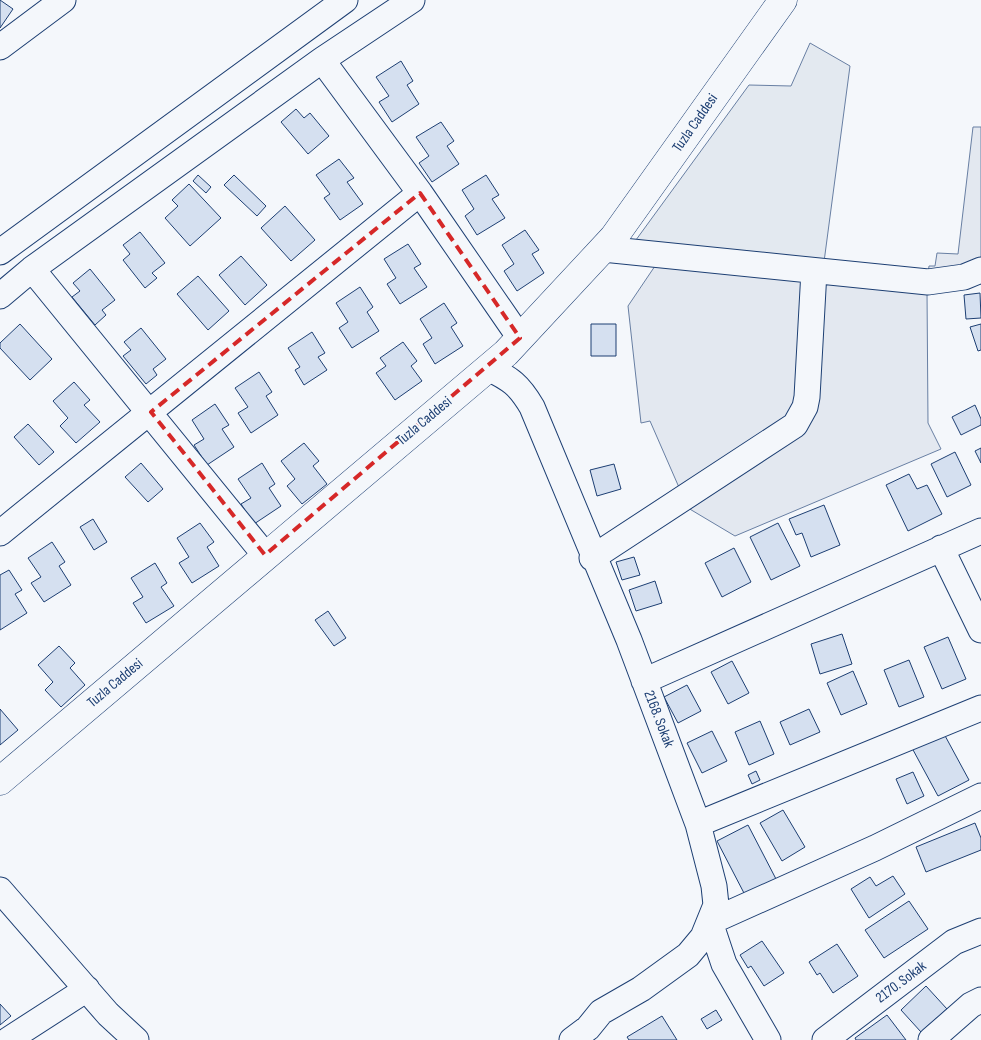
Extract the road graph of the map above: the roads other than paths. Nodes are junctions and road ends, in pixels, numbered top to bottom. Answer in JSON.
{"nodes":[{"id":1,"x":63,"y":0,"type":"edge"},
{"id":2,"x":345,"y":0,"type":"edge"},
{"id":3,"x":412,"y":0,"type":"edge"},
{"id":4,"x":783,"y":0,"type":"edge"},
{"id":5,"x":0,"y":47,"type":"edge"},
{"id":6,"x":322,"y":60,"type":"junction"},
{"id":7,"x":420,"y":193,"type":"junction"},
{"id":8,"x":603,"y":249,"type":"junction"},
{"id":9,"x":0,"y":252,"type":"edge"},
{"id":10,"x":32,"y":269,"type":"junction"},
{"id":11,"x":981,"y":270,"type":"edge"},
{"id":12,"x":814,"y":271,"type":"junction"},
{"id":13,"x":0,"y":296,"type":"edge"},
{"id":14,"x":520,"y":338,"type":"junction"},
{"id":15,"x":488,"y":368,"type":"junction"},
{"id":16,"x":151,"y":412,"type":"junction"},
{"id":17,"x":981,"y":531,"type":"edge"},
{"id":18,"x":0,"y":533,"type":"edge"},
{"id":19,"x":941,"y":548,"type":"junction"},
{"id":20,"x":265,"y":555,"type":"junction"},
{"id":21,"x":593,"y":558,"type":"junction"},
{"id":22,"x":981,"y":630,"type":"edge"},
{"id":23,"x":644,"y":681,"type":"junction"},
{"id":24,"x":981,"y":708,"type":"edge"},
{"id":25,"x":0,"y":781,"type":"edge"},
{"id":26,"x":981,"y":796,"type":"edge"},
{"id":27,"x":698,"y":824,"type":"junction"},
{"id":28,"x":0,"y":890,"type":"edge"},
{"id":29,"x":710,"y":922,"type":"junction"},
{"id":30,"x":981,"y":931,"type":"edge"},
{"id":31,"x":86,"y":989,"type":"junction"},
{"id":32,"x":981,"y":1000,"type":"edge"},
{"id":33,"x":8,"y":1040,"type":"edge"},
{"id":34,"x":136,"y":1040,"type":"edge"},
{"id":35,"x":572,"y":1040,"type":"edge"},
{"id":36,"x":768,"y":1040,"type":"edge"},
{"id":37,"x":825,"y":1040,"type":"edge"},
{"id":38,"x":931,"y":1040,"type":"edge"}],
"edges":[{"from":1,"to":5,"type":"street"},
{"from":2,"to":9,"type":"street"},
{"from":3,"to":6,"type":"street"},
{"from":4,"to":8,"type":"main road","name":"Tuzla Caddesi"},
{"from":6,"to":7,"type":"street"},
{"from":6,"to":10,"type":"street"},
{"from":7,"to":14,"type":"street"},
{"from":7,"to":16,"type":"street"},
{"from":8,"to":12,"type":"street"},
{"from":8,"to":14,"type":"main road","name":"Tuzla Caddesi"},
{"from":10,"to":13,"type":"street"},
{"from":10,"to":16,"type":"street"},
{"from":11,"to":12,"type":"street"},
{"from":12,"to":21,"type":"street"},
{"from":14,"to":15,"type":"main road","name":"Tuzla Caddesi"},
{"from":15,"to":20,"type":"main road","name":"Tuzla Caddesi"},
{"from":15,"to":21,"type":"street","name":"2168. Sokak"},
{"from":16,"to":18,"type":"street"},
{"from":16,"to":20,"type":"street"},
{"from":17,"to":19,"type":"street"},
{"from":19,"to":22,"type":"street"},
{"from":19,"to":23,"type":"street"},
{"from":20,"to":25,"type":"main road","name":"Tuzla Caddesi"},
{"from":21,"to":23,"type":"street","name":"2168. Sokak"},
{"from":23,"to":27,"type":"street","name":"2168. Sokak"},
{"from":24,"to":27,"type":"street"},
{"from":26,"to":29,"type":"street"},
{"from":27,"to":29,"type":"street","name":"2168. Sokak"},
{"from":28,"to":31,"type":"street"},
{"from":29,"to":35,"type":"street","name":"2168. Sokak"},
{"from":29,"to":36,"type":"street"},
{"from":30,"to":37,"type":"street","name":"2170. Sokak"},
{"from":31,"to":33,"type":"street"},
{"from":31,"to":34,"type":"street"},
{"from":32,"to":38,"type":"street"}]}
